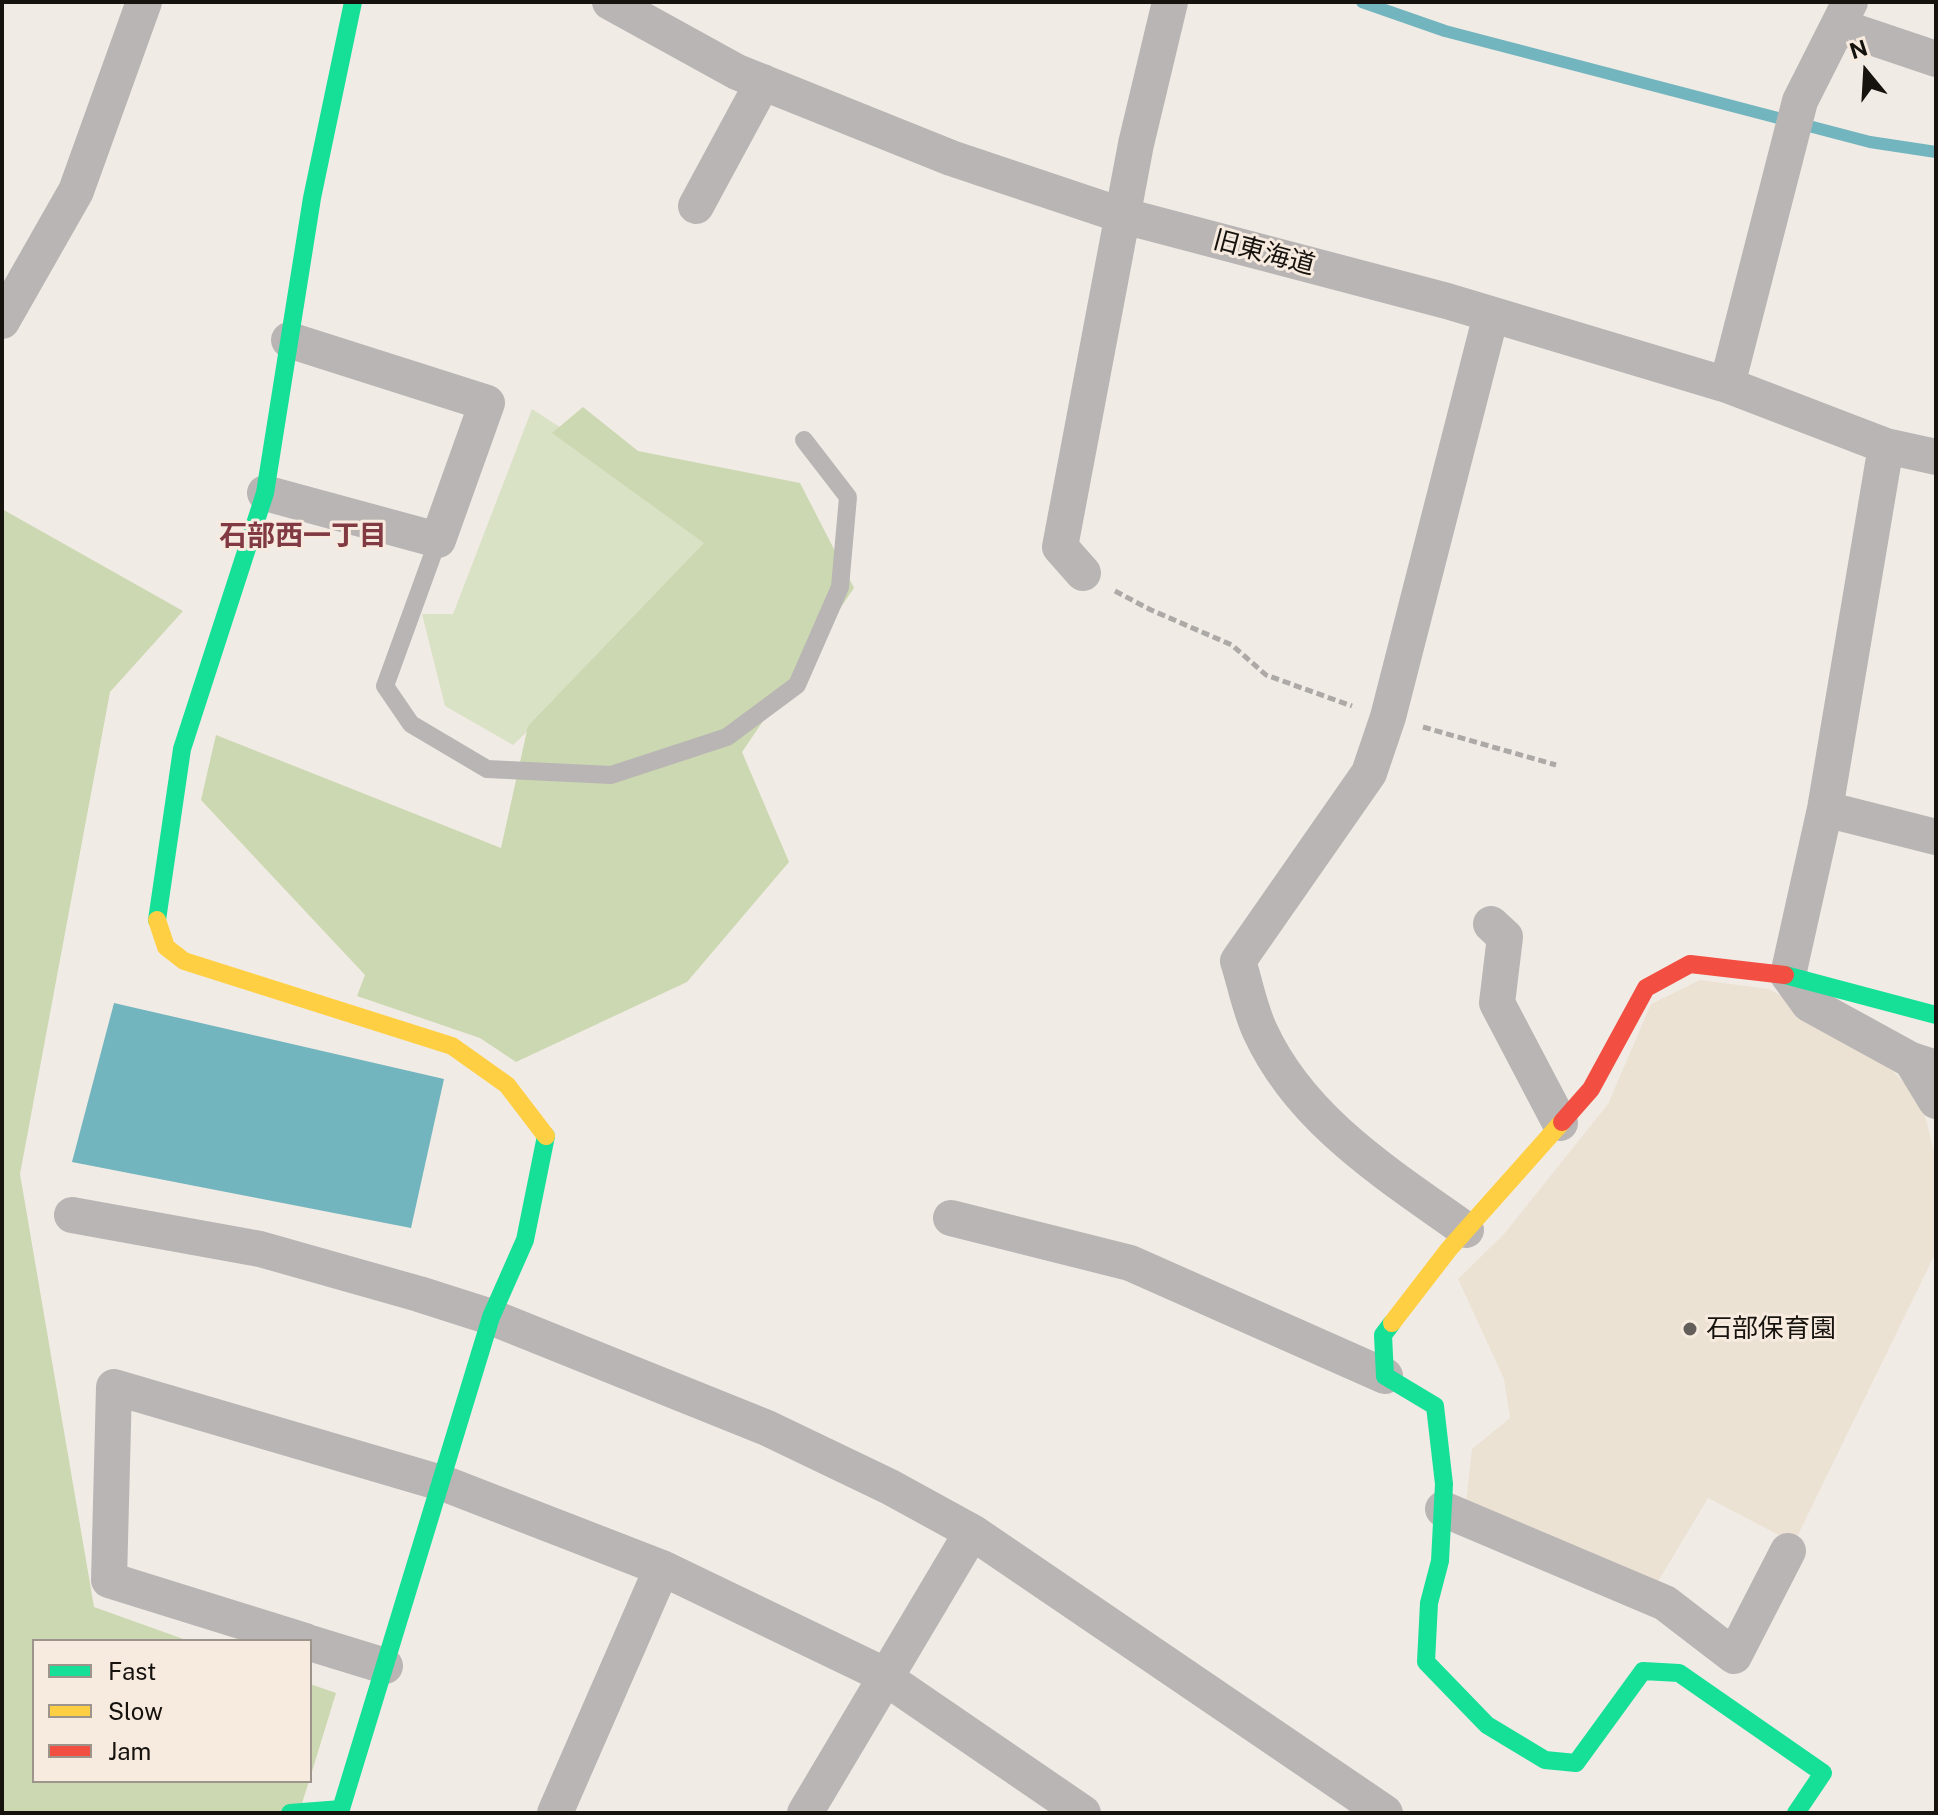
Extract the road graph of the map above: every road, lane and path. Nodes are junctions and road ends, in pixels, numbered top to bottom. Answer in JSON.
{"nodes":[{"id":1,"x":144,"y":2,"type":"edge"},
{"id":2,"x":353,"y":2,"type":"edge"},
{"id":3,"x":610,"y":2,"type":"edge"},
{"id":4,"x":1170,"y":2,"type":"edge"},
{"id":5,"x":1844,"y":14,"type":"edge"},
{"id":6,"x":1936,"y":59,"type":"edge"},
{"id":7,"x":763,"y":82,"type":"junction"},
{"id":8,"x":696,"y":206,"type":"dead end"},
{"id":9,"x":1124,"y":216,"type":"junction"},
{"id":10,"x":1491,"y":315,"type":"junction"},
{"id":11,"x":2,"y":321,"type":"edge"},
{"id":12,"x":289,"y":340,"type":"junction"},
{"id":13,"x":1727,"y":385,"type":"junction"},
{"id":14,"x":804,"y":440,"type":"dead end"},
{"id":15,"x":1886,"y":446,"type":"junction"},
{"id":16,"x":1936,"y":457,"type":"edge"},
{"id":17,"x":265,"y":493,"type":"junction"},
{"id":18,"x":438,"y":540,"type":"junction"},
{"id":19,"x":1083,"y":573,"type":"joint"},
{"id":20,"x":1388,"y":717,"type":"junction"},
{"id":21,"x":1556,"y":765,"type":"dead end"},
{"id":22,"x":1825,"y":809,"type":"junction"},
{"id":23,"x":1936,"y":837,"type":"edge"},
{"id":24,"x":1491,"y":924,"type":"dead end"},
{"id":25,"x":1788,"y":975,"type":"junction"},
{"id":26,"x":1936,"y":1015,"type":"edge"},
{"id":27,"x":1923,"y":1064,"type":"edge"},
{"id":28,"x":1936,"y":1101,"type":"edge"},
{"id":29,"x":1560,"y":1123,"type":"junction"},
{"id":30,"x":72,"y":1215,"type":"dead end"},
{"id":31,"x":951,"y":1218,"type":"dead end"},
{"id":32,"x":1466,"y":1230,"type":"junction"},
{"id":33,"x":491,"y":1317,"type":"junction"},
{"id":34,"x":1385,"y":1376,"type":"junction"},
{"id":35,"x":440,"y":1483,"type":"junction"},
{"id":36,"x":1443,"y":1509,"type":"junction"},
{"id":37,"x":972,"y":1532,"type":"junction"},
{"id":38,"x":1788,"y":1551,"type":"dead end"},
{"id":39,"x":662,"y":1568,"type":"junction"},
{"id":40,"x":297,"y":1639,"type":"edge"},
{"id":41,"x":312,"y":1644,"type":"edge"},
{"id":42,"x":385,"y":1666,"type":"junction"},
{"id":43,"x":885,"y":1678,"type":"junction"},
{"id":44,"x":346,"y":1811,"type":"edge"},
{"id":45,"x":290,"y":1813,"type":"edge"},
{"id":46,"x":555,"y":1813,"type":"edge"},
{"id":47,"x":805,"y":1813,"type":"edge"},
{"id":48,"x":1083,"y":1813,"type":"edge"},
{"id":49,"x":1385,"y":1813,"type":"edge"},
{"id":50,"x":1796,"y":1813,"type":"edge"}],
"edges":[{"from":1,"to":11,"type":"street"},
{"from":2,"to":12,"type":"street"},
{"from":3,"to":7,"type":"street","name":"旧東海道"},
{"from":4,"to":9,"type":"street"},
{"from":5,"to":6,"type":"street"},
{"from":5,"to":13,"type":"street"},
{"from":7,"to":8,"type":"street"},
{"from":7,"to":9,"type":"street","name":"旧東海道"},
{"from":9,"to":10,"type":"street","name":"旧東海道"},
{"from":9,"to":19,"type":"street"},
{"from":10,"to":13,"type":"street","name":"旧東海道"},
{"from":10,"to":20,"type":"street"},
{"from":12,"to":17,"type":"street"},
{"from":12,"to":18,"type":"street"},
{"from":13,"to":15,"type":"street","name":"旧東海道"},
{"from":14,"to":18,"type":"lane"},
{"from":15,"to":16,"type":"street","name":"旧東海道"},
{"from":15,"to":22,"type":"street"},
{"from":17,"to":18,"type":"street"},
{"from":17,"to":33,"type":"street"},
{"from":19,"to":20,"type":"path"},
{"from":20,"to":21,"type":"path"},
{"from":20,"to":32,"type":"street"},
{"from":22,"to":23,"type":"street"},
{"from":22,"to":25,"type":"street"},
{"from":24,"to":29,"type":"street"},
{"from":25,"to":26,"type":"street"},
{"from":25,"to":27,"type":"street"},
{"from":25,"to":29,"type":"street"},
{"from":27,"to":28,"type":"street"},
{"from":29,"to":32,"type":"street"},
{"from":30,"to":33,"type":"street"},
{"from":31,"to":34,"type":"street"},
{"from":32,"to":34,"type":"street"},
{"from":33,"to":35,"type":"street"},
{"from":33,"to":37,"type":"street"},
{"from":34,"to":36,"type":"street"},
{"from":35,"to":39,"type":"street"},
{"from":35,"to":40,"type":"street"},
{"from":35,"to":42,"type":"street"},
{"from":36,"to":38,"type":"street"},
{"from":36,"to":50,"type":"street"},
{"from":37,"to":43,"type":"street"},
{"from":37,"to":49,"type":"street"},
{"from":39,"to":43,"type":"street"},
{"from":39,"to":46,"type":"street"},
{"from":41,"to":42,"type":"street"},
{"from":42,"to":44,"type":"street"},
{"from":43,"to":47,"type":"street"},
{"from":43,"to":48,"type":"street"},
{"from":44,"to":45,"type":"street"}]}
